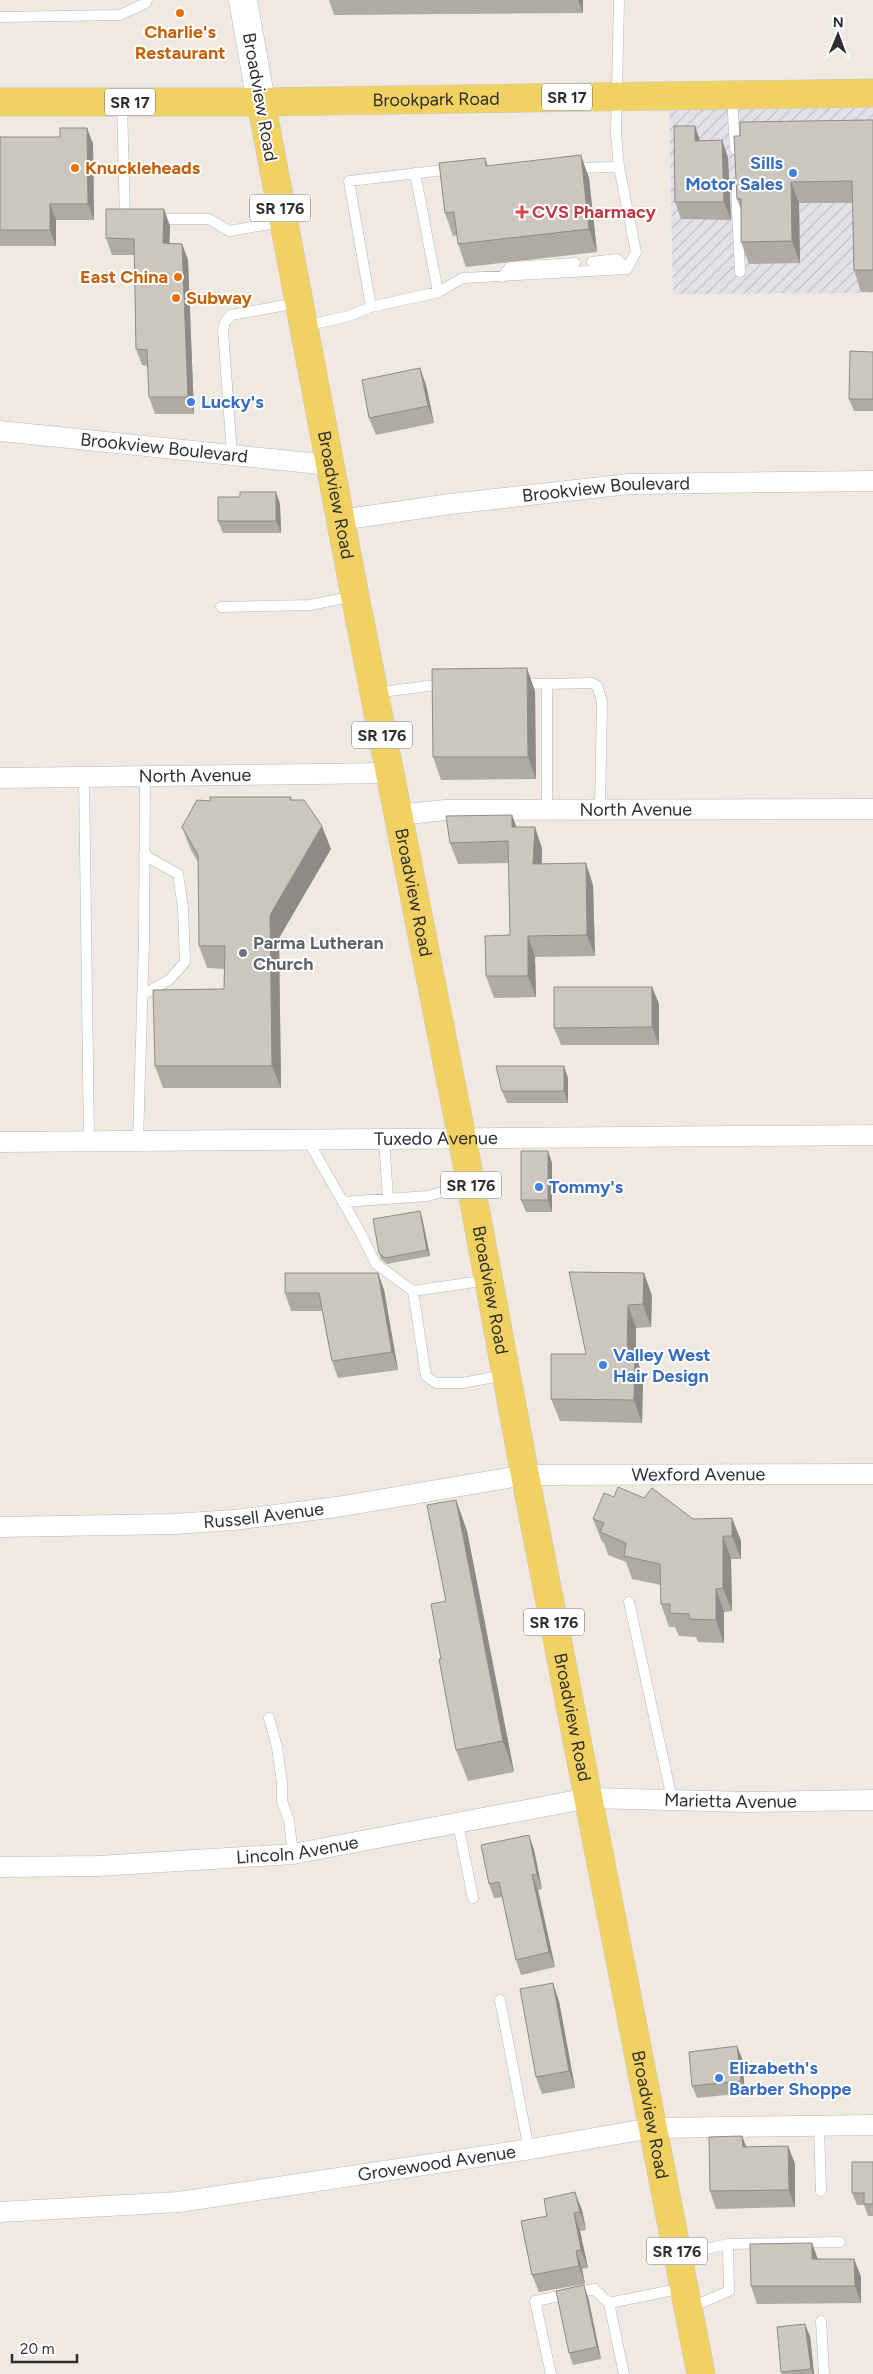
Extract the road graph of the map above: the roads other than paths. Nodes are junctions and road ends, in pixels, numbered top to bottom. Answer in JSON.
{"nodes":[{"id":1,"x":243,"y":0,"type":"edge"},
{"id":2,"x":619,"y":0,"type":"edge"},
{"id":3,"x":146,"y":2,"type":"edge"},
{"id":4,"x":0,"y":16,"type":"edge"},
{"id":5,"x":873,"y":93,"type":"edge"},
{"id":6,"x":732,"y":95,"type":"junction"},
{"id":7,"x":617,"y":97,"type":"junction"},
{"id":8,"x":0,"y":102,"type":"edge"},
{"id":9,"x":122,"y":102,"type":"junction"},
{"id":10,"x":261,"y":102,"type":"junction"},
{"id":11,"x":561,"y":168,"type":"edge"},
{"id":12,"x":619,"y":168,"type":"junction"},
{"id":13,"x":463,"y":169,"type":"edge"},
{"id":14,"x":415,"y":173,"type":"junction"},
{"id":15,"x":282,"y":222,"type":"junction"},
{"id":16,"x":592,"y":262,"type":"dead end"},
{"id":17,"x":575,"y":263,"type":"dead end"},
{"id":18,"x":628,"y":269,"type":"junction"},
{"id":19,"x":740,"y":272,"type":"dead end"},
{"id":20,"x":502,"y":277,"type":"junction"},
{"id":21,"x":438,"y":292,"type":"junction"},
{"id":22,"x":371,"y":307,"type":"junction"},
{"id":23,"x":301,"y":315,"type":"junction"},
{"id":24,"x":0,"y":431,"type":"edge"},
{"id":25,"x":232,"y":455,"type":"junction"},
{"id":26,"x":329,"y":465,"type":"junction"},
{"id":27,"x":873,"y":481,"type":"edge"},
{"id":28,"x":340,"y":520,"type":"junction"},
{"id":29,"x":355,"y":596,"type":"junction"},
{"id":30,"x":220,"y":607,"type":"dead end"},
{"id":31,"x":459,"y":682,"type":"edge"},
{"id":32,"x":504,"y":682,"type":"edge"},
{"id":33,"x":547,"y":684,"type":"junction"},
{"id":34,"x":374,"y":693,"type":"junction"},
{"id":35,"x":390,"y":773,"type":"junction"},
{"id":36,"x":84,"y":776,"type":"junction"},
{"id":37,"x":145,"y":776,"type":"junction"},
{"id":38,"x":0,"y":778,"type":"edge"},
{"id":39,"x":873,"y":809,"type":"edge"},
{"id":40,"x":600,"y":810,"type":"junction"},
{"id":41,"x":547,"y":812,"type":"junction"},
{"id":42,"x":398,"y":815,"type":"junction"},
{"id":43,"x":144,"y":855,"type":"junction"},
{"id":44,"x":142,"y":995,"type":"junction"},
{"id":45,"x":873,"y":1135,"type":"edge"},
{"id":46,"x":462,"y":1138,"type":"junction"},
{"id":47,"x":384,"y":1139,"type":"junction"},
{"id":48,"x":306,"y":1140,"type":"junction"},
{"id":49,"x":138,"y":1141,"type":"junction"},
{"id":50,"x":0,"y":1142,"type":"edge"},
{"id":51,"x":90,"y":1142,"type":"junction"},
{"id":52,"x":470,"y":1184,"type":"junction"},
{"id":53,"x":388,"y":1199,"type":"junction"},
{"id":54,"x":343,"y":1202,"type":"junction"},
{"id":55,"x":488,"y":1280,"type":"junction"},
{"id":56,"x":413,"y":1290,"type":"junction"},
{"id":57,"x":506,"y":1374,"type":"junction"},
{"id":58,"x":873,"y":1474,"type":"edge"},
{"id":59,"x":525,"y":1475,"type":"junction"},
{"id":60,"x":0,"y":1527,"type":"edge"},
{"id":61,"x":629,"y":1602,"type":"dead end"},
{"id":62,"x":269,"y":1718,"type":"dead end"},
{"id":63,"x":589,"y":1798,"type":"junction"},
{"id":64,"x":672,"y":1800,"type":"junction"},
{"id":65,"x":873,"y":1800,"type":"edge"},
{"id":66,"x":458,"y":1824,"type":"junction"},
{"id":67,"x":293,"y":1854,"type":"junction"},
{"id":68,"x":0,"y":1867,"type":"edge"},
{"id":69,"x":473,"y":1898,"type":"dead end"},
{"id":70,"x":500,"y":2000,"type":"dead end"},
{"id":71,"x":819,"y":2125,"type":"junction"},
{"id":72,"x":873,"y":2125,"type":"edge"},
{"id":73,"x":652,"y":2128,"type":"junction"},
{"id":74,"x":529,"y":2150,"type":"junction"},
{"id":75,"x":821,"y":2191,"type":"dead end"},
{"id":76,"x":0,"y":2212,"type":"edge"},
{"id":77,"x":840,"y":2242,"type":"dead end"},
{"id":78,"x":728,"y":2244,"type":"junction"},
{"id":79,"x":678,"y":2255,"type":"junction"},
{"id":80,"x":686,"y":2298,"type":"junction"},
{"id":81,"x":609,"y":2303,"type":"junction"},
{"id":82,"x":822,"y":2321,"type":"dead end"},
{"id":83,"x":551,"y":2374,"type":"edge"},
{"id":84,"x":624,"y":2374,"type":"edge"},
{"id":85,"x":701,"y":2374,"type":"edge"},
{"id":86,"x":824,"y":2374,"type":"edge"}],
"edges":[{"from":1,"to":10,"type":"main road","name":"Broadview Road"},
{"from":2,"to":7,"type":"lane"},
{"from":3,"to":4,"type":"lane"},
{"from":5,"to":6,"type":"main road","name":"Brookpark Road","number":"SR 17"},
{"from":6,"to":7,"type":"main road","name":"Brookpark Road","number":"SR 17"},
{"from":6,"to":19,"type":"lane"},
{"from":7,"to":10,"type":"main road","name":"Brookpark Road","number":"SR 17"},
{"from":7,"to":12,"type":"lane"},
{"from":8,"to":9,"type":"main road","name":"Brookpark Road","number":"SR 17"},
{"from":9,"to":10,"type":"main road","name":"Brookpark Road","number":"SR 17"},
{"from":9,"to":15,"type":"lane"},
{"from":10,"to":15,"type":"main road","name":"Broadview Road","number":"SR 176"},
{"from":11,"to":12,"type":"lane"},
{"from":12,"to":18,"type":"lane"},
{"from":13,"to":14,"type":"lane"},
{"from":14,"to":21,"type":"lane"},
{"from":14,"to":22,"type":"lane"},
{"from":15,"to":23,"type":"main road","name":"Broadview Road","number":"SR 176"},
{"from":16,"to":18,"type":"lane"},
{"from":17,"to":20,"type":"lane"},
{"from":18,"to":20,"type":"lane"},
{"from":20,"to":21,"type":"lane"},
{"from":21,"to":22,"type":"lane"},
{"from":22,"to":23,"type":"lane"},
{"from":23,"to":25,"type":"lane"},
{"from":23,"to":26,"type":"main road","name":"Broadview Road","number":"SR 176"},
{"from":24,"to":25,"type":"street","name":"Brookview Boulevard"},
{"from":25,"to":26,"type":"street","name":"Brookview Boulevard"},
{"from":26,"to":28,"type":"main road","name":"Broadview Road","number":"SR 176"},
{"from":27,"to":28,"type":"street","name":"Brookview Boulevard"},
{"from":28,"to":29,"type":"main road","name":"Broadview Road","number":"SR 176"},
{"from":29,"to":30,"type":"lane"},
{"from":29,"to":34,"type":"main road","name":"Broadview Road","number":"SR 176"},
{"from":31,"to":34,"type":"lane"},
{"from":32,"to":33,"type":"lane"},
{"from":33,"to":40,"type":"lane"},
{"from":33,"to":41,"type":"lane"},
{"from":34,"to":35,"type":"main road","name":"Broadview Road","number":"SR 176"},
{"from":35,"to":37,"type":"street","name":"North Avenue"},
{"from":35,"to":42,"type":"main road","name":"Broadview Road","number":"SR 176"},
{"from":36,"to":37,"type":"street","name":"North Avenue"},
{"from":36,"to":38,"type":"street","name":"North Avenue"},
{"from":36,"to":51,"type":"lane"},
{"from":37,"to":43,"type":"lane"},
{"from":39,"to":40,"type":"street","name":"North Avenue"},
{"from":40,"to":41,"type":"street","name":"North Avenue"},
{"from":41,"to":42,"type":"street","name":"North Avenue"},
{"from":42,"to":46,"type":"main road","name":"Broadview Road","number":"SR 176"},
{"from":43,"to":44,"type":"lane"},
{"from":43,"to":44,"type":"lane"},
{"from":44,"to":49,"type":"lane"},
{"from":45,"to":46,"type":"street","name":"Tuxedo Avenue"},
{"from":46,"to":47,"type":"street","name":"Tuxedo Avenue"},
{"from":46,"to":52,"type":"main road","name":"Broadview Road","number":"SR 176"},
{"from":47,"to":48,"type":"street","name":"Tuxedo Avenue"},
{"from":47,"to":53,"type":"lane"},
{"from":48,"to":49,"type":"street","name":"Tuxedo Avenue"},
{"from":48,"to":54,"type":"lane"},
{"from":49,"to":51,"type":"street","name":"Tuxedo Avenue"},
{"from":50,"to":51,"type":"street","name":"Tuxedo Avenue"},
{"from":52,"to":53,"type":"lane"},
{"from":52,"to":55,"type":"main road","name":"Broadview Road","number":"SR 176"},
{"from":53,"to":54,"type":"lane"},
{"from":54,"to":56,"type":"lane"},
{"from":55,"to":56,"type":"lane"},
{"from":55,"to":57,"type":"main road","name":"Broadview Road","number":"SR 176"},
{"from":56,"to":57,"type":"lane"},
{"from":57,"to":59,"type":"main road","name":"Broadview Road","number":"SR 176"},
{"from":58,"to":59,"type":"street","name":"Wexford Avenue"},
{"from":59,"to":60,"type":"street","name":"Russell Avenue"},
{"from":59,"to":63,"type":"main road","name":"Broadview Road","number":"SR 176"},
{"from":61,"to":64,"type":"lane"},
{"from":62,"to":67,"type":"lane"},
{"from":63,"to":64,"type":"street","name":"Marietta Avenue"},
{"from":63,"to":66,"type":"street","name":"Lincoln Avenue"},
{"from":63,"to":73,"type":"main road","name":"Broadview Road","number":"SR 176"},
{"from":64,"to":65,"type":"street","name":"Marietta Avenue"},
{"from":66,"to":67,"type":"street","name":"Lincoln Avenue"},
{"from":66,"to":69,"type":"lane"},
{"from":67,"to":68,"type":"street","name":"Lincoln Avenue"},
{"from":70,"to":74,"type":"lane"},
{"from":71,"to":72,"type":"street","name":"Grovewood Avenue"},
{"from":71,"to":73,"type":"street","name":"Grovewood Avenue"},
{"from":71,"to":75,"type":"lane"},
{"from":73,"to":74,"type":"street","name":"Grovewood Avenue"},
{"from":73,"to":79,"type":"main road","name":"Broadview Road","number":"SR 176"},
{"from":74,"to":76,"type":"street","name":"Grovewood Avenue"},
{"from":77,"to":78,"type":"lane"},
{"from":78,"to":79,"type":"lane"},
{"from":78,"to":80,"type":"lane"},
{"from":79,"to":80,"type":"main road","name":"Broadview Road","number":"SR 176"},
{"from":80,"to":81,"type":"lane"},
{"from":80,"to":85,"type":"main road","name":"Broadview Road","number":"SR 176"},
{"from":81,"to":83,"type":"lane"},
{"from":81,"to":84,"type":"lane"},
{"from":82,"to":86,"type":"lane"}]}
